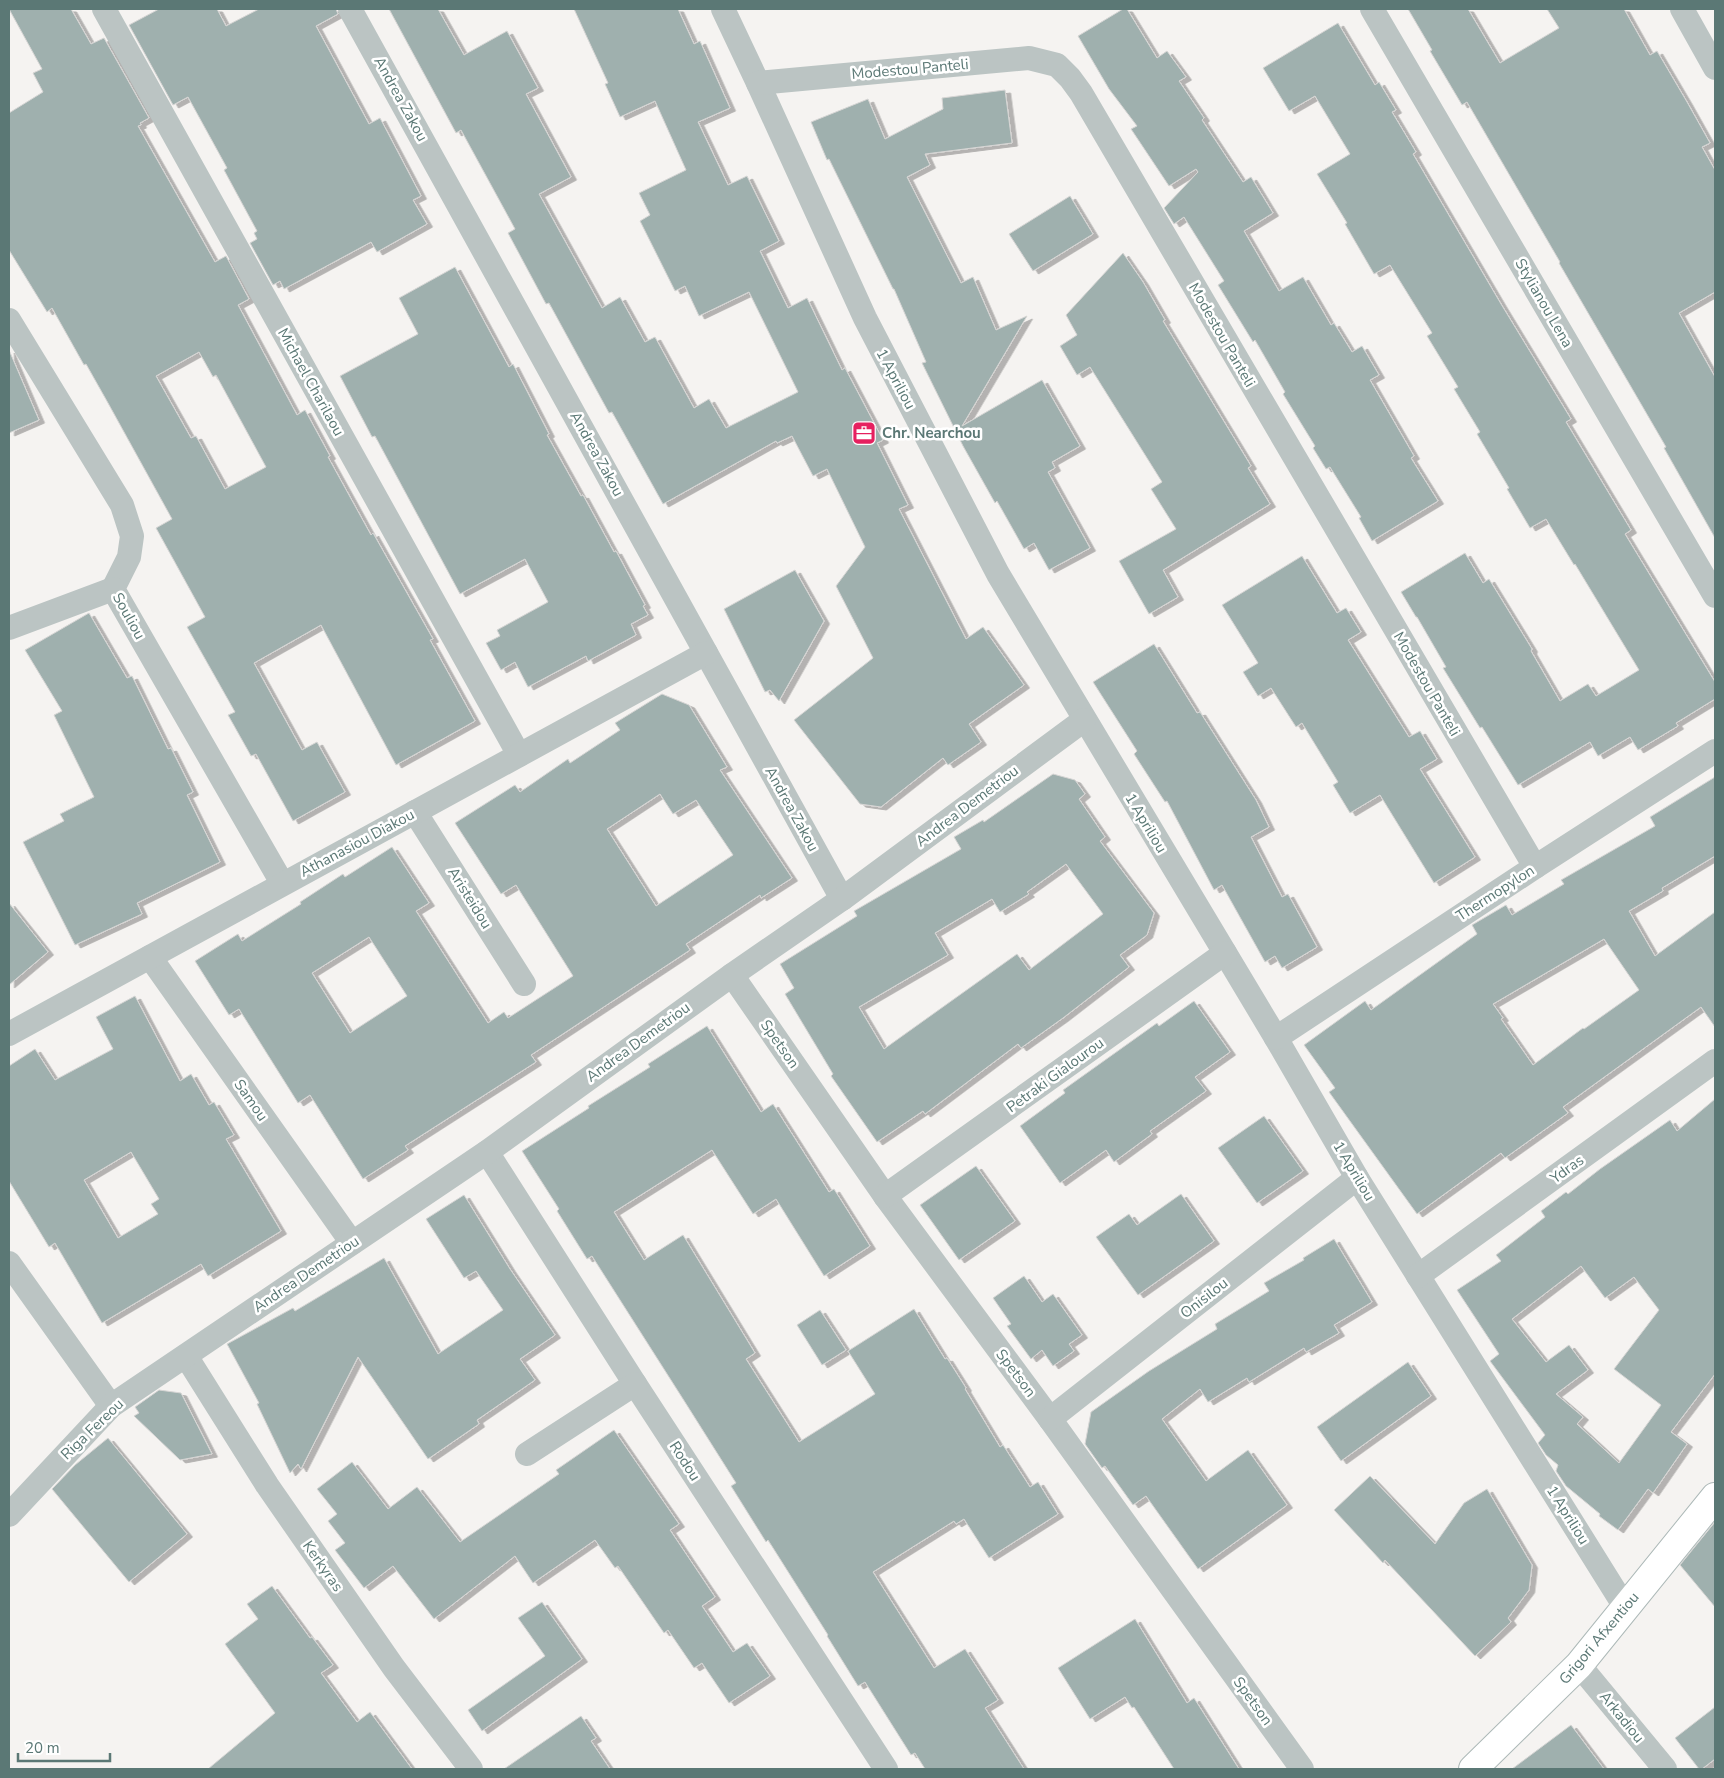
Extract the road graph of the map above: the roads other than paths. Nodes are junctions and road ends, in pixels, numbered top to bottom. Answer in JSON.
{"nodes":[{"id":1,"x":104,"y":9,"type":"edge"},
{"id":2,"x":350,"y":9,"type":"edge"},
{"id":3,"x":723,"y":9,"type":"edge"},
{"id":4,"x":1372,"y":9,"type":"edge"},
{"id":5,"x":1682,"y":9,"type":"edge"},
{"id":6,"x":1715,"y":68,"type":"edge"},
{"id":7,"x":758,"y":83,"type":"junction"},
{"id":8,"x":9,"y":320,"type":"edge"},
{"id":9,"x":113,"y":589,"type":"junction"},
{"id":10,"x":1715,"y":596,"type":"edge"},
{"id":11,"x":9,"y":628,"type":"edge"},
{"id":12,"x":706,"y":653,"type":"junction"},
{"id":13,"x":1084,"y":720,"type":"junction"},
{"id":14,"x":1715,"y":750,"type":"edge"},
{"id":15,"x":519,"y":755,"type":"junction"},
{"id":16,"x":415,"y":812,"type":"junction"},
{"id":17,"x":1535,"y":867,"type":"junction"},
{"id":18,"x":282,"y":883,"type":"junction"},
{"id":19,"x":842,"y":900,"type":"junction"},
{"id":20,"x":1225,"y":954,"type":"junction"},
{"id":21,"x":150,"y":957,"type":"junction"},
{"id":22,"x":732,"y":974,"type":"junction"},
{"id":23,"x":524,"y":984,"type":"dead end"},
{"id":24,"x":9,"y":1034,"type":"edge"},
{"id":25,"x":1276,"y":1038,"type":"junction"},
{"id":26,"x":1715,"y":1061,"type":"edge"},
{"id":27,"x":487,"y":1152,"type":"junction"},
{"id":28,"x":1357,"y":1178,"type":"junction"},
{"id":29,"x":885,"y":1196,"type":"junction"},
{"id":30,"x":352,"y":1243,"type":"junction"},
{"id":31,"x":9,"y":1263,"type":"edge"},
{"id":32,"x":1418,"y":1276,"type":"junction"},
{"id":33,"x":186,"y":1356,"type":"junction"},
{"id":34,"x":635,"y":1384,"type":"junction"},
{"id":35,"x":111,"y":1406,"type":"junction"},
{"id":36,"x":1050,"y":1418,"type":"junction"},
{"id":37,"x":527,"y":1454,"type":"dead end"},
{"id":38,"x":1715,"y":1497,"type":"edge"},
{"id":39,"x":9,"y":1515,"type":"edge"},
{"id":40,"x":1625,"y":1607,"type":"junction"},
{"id":41,"x":1579,"y":1665,"type":"junction"},
{"id":42,"x":470,"y":1769,"type":"edge"},
{"id":43,"x":886,"y":1769,"type":"edge"},
{"id":44,"x":1302,"y":1769,"type":"edge"},
{"id":45,"x":1473,"y":1769,"type":"edge"},
{"id":46,"x":1664,"y":1769,"type":"edge"}],
"edges":[{"from":1,"to":15,"type":"street","name":"Michael Charilaou"},
{"from":2,"to":12,"type":"street","name":"Andrea Zakou"},
{"from":3,"to":7,"type":"street","name":"1 Apriliou"},
{"from":4,"to":10,"type":"street","name":"Stylianou Lena"},
{"from":5,"to":6,"type":"street"},
{"from":7,"to":13,"type":"street","name":"1 Apriliou"},
{"from":7,"to":17,"type":"street","name":"Modestou Panteli"},
{"from":8,"to":9,"type":"street","name":"Souliou"},
{"from":9,"to":11,"type":"street"},
{"from":9,"to":18,"type":"street","name":"Souliou"},
{"from":12,"to":15,"type":"street","name":"Athanasiou Diakou"},
{"from":12,"to":19,"type":"street","name":"Andrea Zakou"},
{"from":13,"to":19,"type":"street","name":"Andrea Demetriou"},
{"from":13,"to":20,"type":"street","name":"1 Apriliou"},
{"from":14,"to":17,"type":"street","name":"Thermopylon"},
{"from":15,"to":16,"type":"street","name":"Athanasiou Diakou"},
{"from":16,"to":18,"type":"street","name":"Athanasiou Diakou"},
{"from":16,"to":23,"type":"street","name":"Aristeidou"},
{"from":17,"to":25,"type":"street","name":"Thermopylon"},
{"from":18,"to":21,"type":"street","name":"Athanasiou Diakou"},
{"from":19,"to":22,"type":"street","name":"Andrea Demetriou"},
{"from":20,"to":25,"type":"street","name":"1 Apriliou"},
{"from":20,"to":29,"type":"street","name":"Petraki Gialourou"},
{"from":21,"to":24,"type":"street","name":"Athanasiou Diakou"},
{"from":21,"to":30,"type":"street","name":"Samou"},
{"from":22,"to":27,"type":"street","name":"Andrea Demetriou"},
{"from":22,"to":29,"type":"street","name":"Spetson"},
{"from":25,"to":28,"type":"street","name":"1 Apriliou"},
{"from":26,"to":32,"type":"street","name":"Ydras"},
{"from":27,"to":30,"type":"street","name":"Andrea Demetriou"},
{"from":27,"to":34,"type":"street","name":"Rodou"},
{"from":28,"to":32,"type":"street","name":"1 Apriliou"},
{"from":28,"to":36,"type":"street","name":"Onisilou"},
{"from":29,"to":36,"type":"street","name":"Spetson"},
{"from":30,"to":33,"type":"street","name":"Andrea Demetriou"},
{"from":31,"to":35,"type":"street"},
{"from":32,"to":40,"type":"street","name":"1 Apriliou"},
{"from":33,"to":35,"type":"street","name":"Riga Fereou"},
{"from":33,"to":42,"type":"street","name":"Kerkyras"},
{"from":34,"to":37,"type":"street"},
{"from":34,"to":43,"type":"street","name":"Rodou"},
{"from":35,"to":39,"type":"street","name":"Riga Fereou"},
{"from":36,"to":44,"type":"street","name":"Spetson"},
{"from":38,"to":40,"type":"street","name":"Grigori Afxentiou"},
{"from":40,"to":41,"type":"street","name":"Grigori Afxentiou"},
{"from":41,"to":45,"type":"street","name":"Grigori Afxentiou"},
{"from":41,"to":46,"type":"street","name":"Arkadiou"}]}
